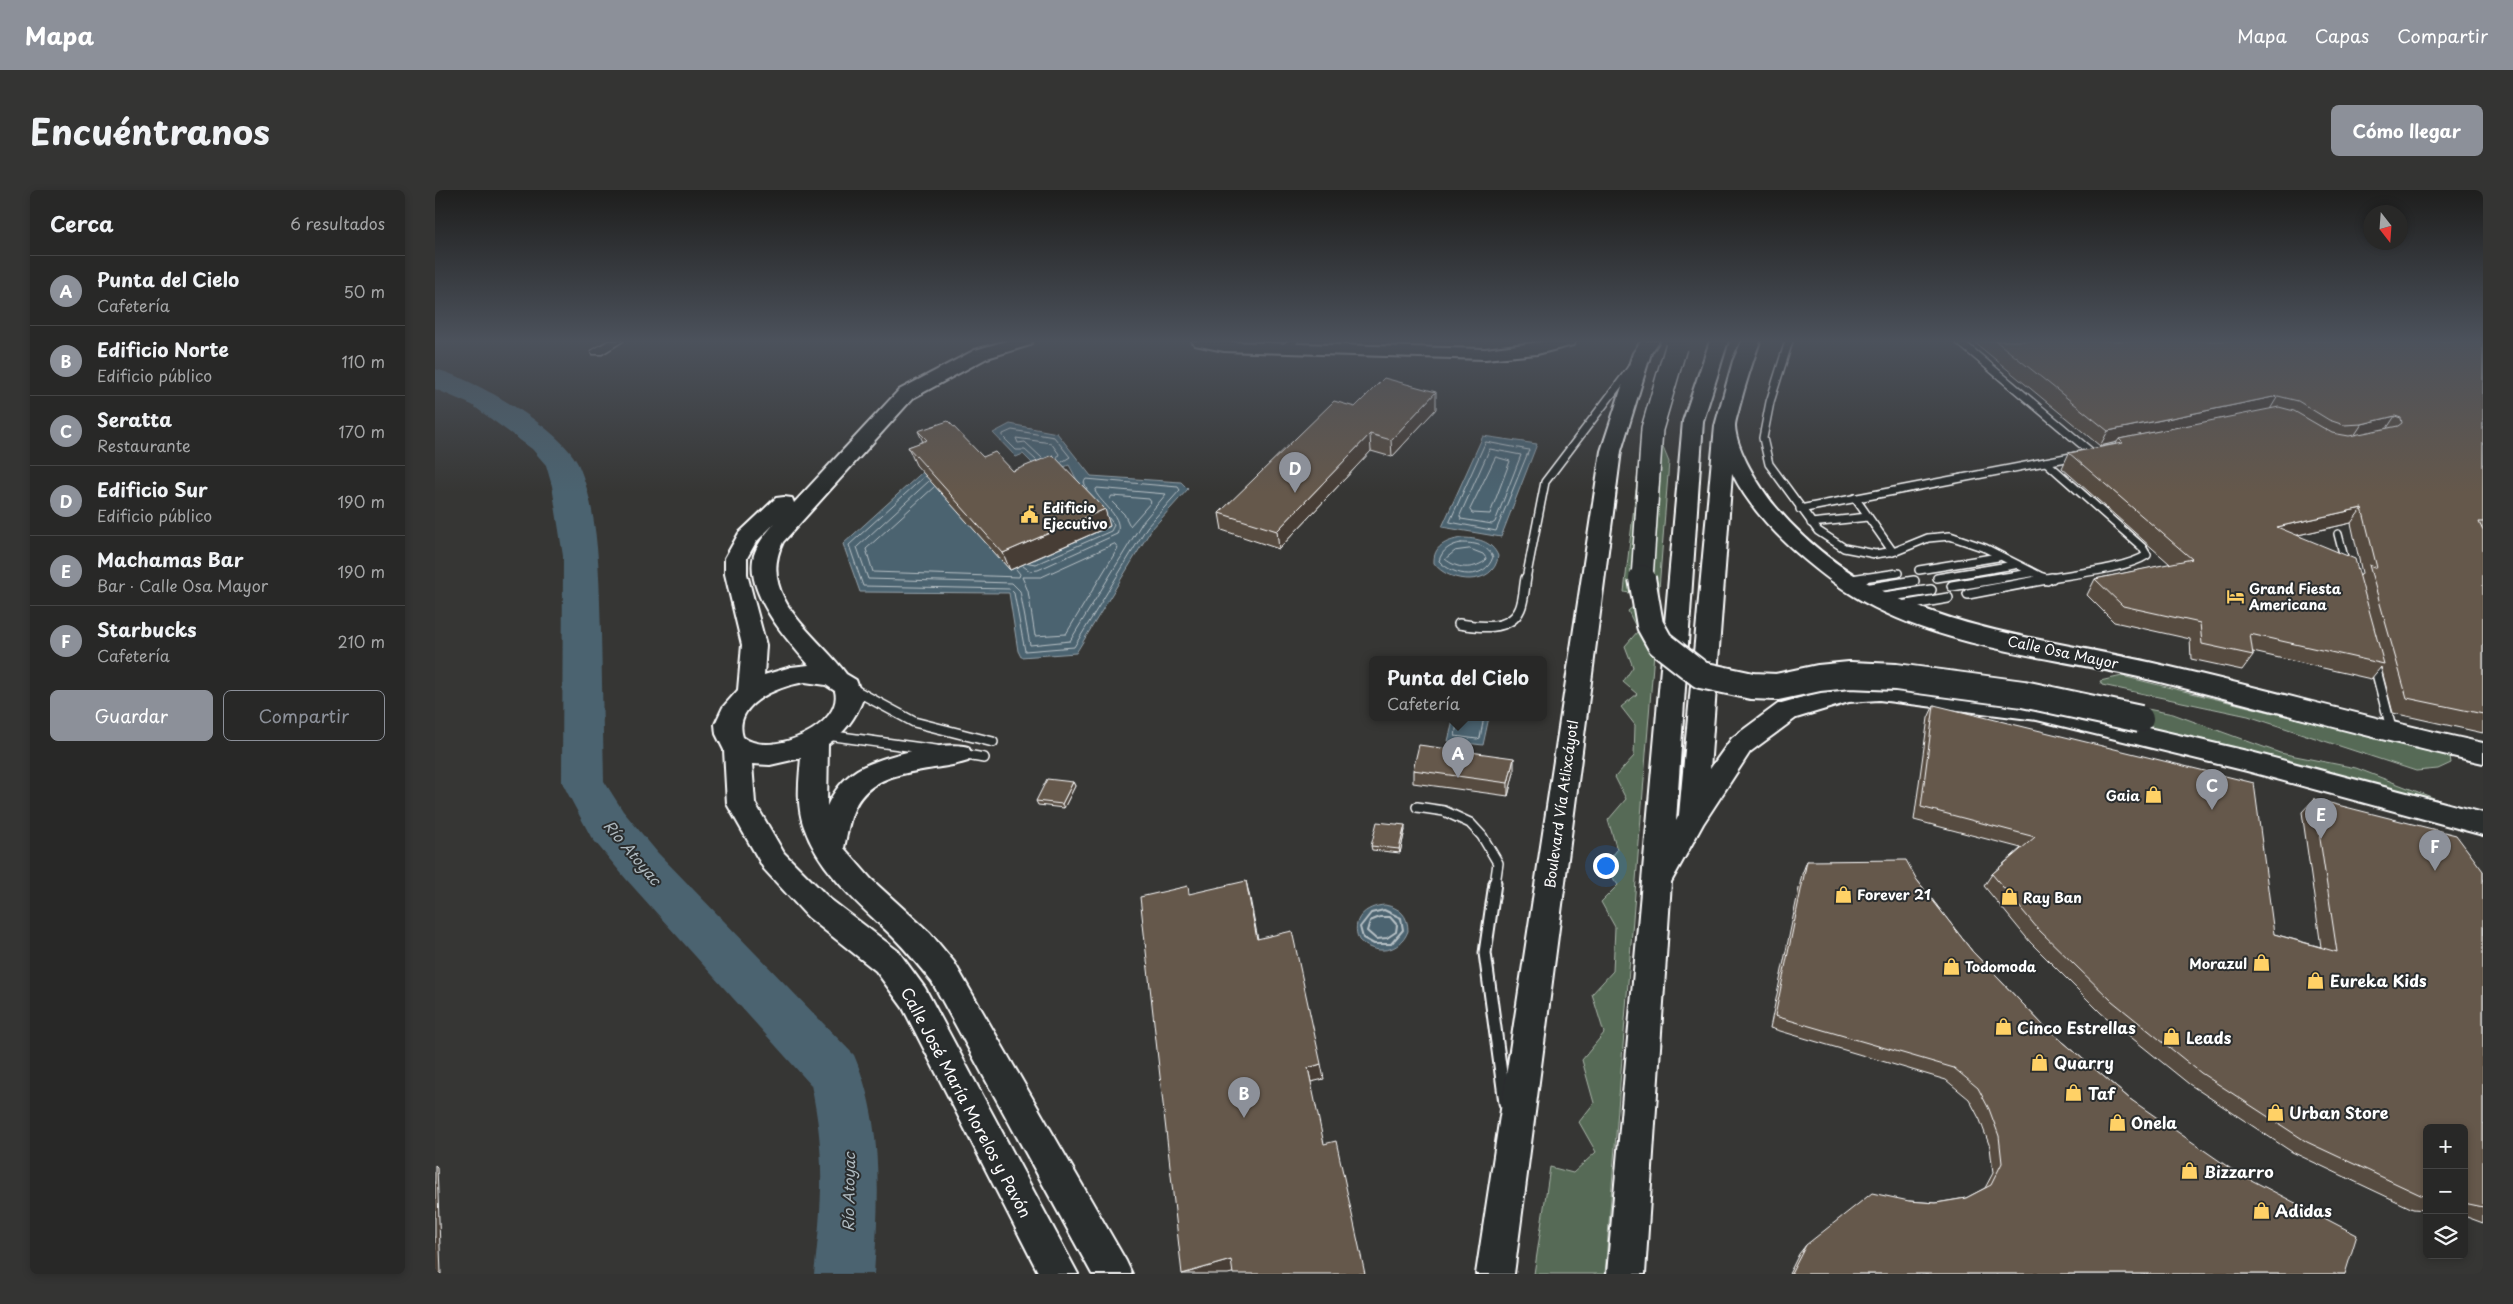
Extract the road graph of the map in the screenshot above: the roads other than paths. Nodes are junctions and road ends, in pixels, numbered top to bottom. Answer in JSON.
{"nodes":[{"id":1,"x":890,"y":392,"type":"edge"},
{"id":2,"x":910,"y":392,"type":"edge"},
{"id":3,"x":1613,"y":392,"type":"edge"},
{"id":4,"x":1631,"y":392,"type":"edge"},
{"id":5,"x":1663,"y":392,"type":"edge"},
{"id":6,"x":1703,"y":392,"type":"edge"},
{"id":7,"x":1734,"y":392,"type":"edge"},
{"id":8,"x":1772,"y":392,"type":"edge"},
{"id":9,"x":2020,"y":392,"type":"edge"},
{"id":10,"x":1725,"y":426,"type":"junction"},
{"id":11,"x":2102,"y":451,"type":"edge"},
{"id":12,"x":2093,"y":453,"type":"junction"},
{"id":13,"x":2046,"y":462,"type":"junction"},
{"id":14,"x":1855,"y":498,"type":"junction"},
{"id":15,"x":1800,"y":509,"type":"junction"},
{"id":16,"x":1869,"y":517,"type":"junction"},
{"id":17,"x":1811,"y":523,"type":"junction"},
{"id":18,"x":2337,"y":534,"type":"edge"},
{"id":19,"x":1893,"y":552,"type":"junction"},
{"id":20,"x":1999,"y":557,"type":"junction"},
{"id":21,"x":2015,"y":565,"type":"junction"},
{"id":22,"x":1919,"y":570,"type":"dead end"},
{"id":23,"x":2348,"y":571,"type":"edge"},
{"id":24,"x":1898,"y":573,"type":"dead end"},
{"id":25,"x":2031,"y":573,"type":"junction"},
{"id":26,"x":1937,"y":578,"type":"dead end"},
{"id":27,"x":2047,"y":580,"type":"junction"},
{"id":28,"x":1914,"y":581,"type":"dead end"},
{"id":29,"x":1952,"y":586,"type":"dead end"},
{"id":30,"x":1931,"y":590,"type":"dead end"},
{"id":31,"x":1968,"y":594,"type":"dead end"},
{"id":32,"x":1867,"y":595,"type":"junction"},
{"id":33,"x":1947,"y":598,"type":"dead end"},
{"id":34,"x":1459,"y":624,"type":"dead end"},
{"id":35,"x":2371,"y":655,"type":"edge"},
{"id":36,"x":841,"y":681,"type":"junction"},
{"id":37,"x":750,"y":693,"type":"junction"},
{"id":38,"x":2392,"y":732,"type":"junction"},
{"id":39,"x":821,"y":738,"type":"junction"},
{"id":40,"x":993,"y":742,"type":"dead end"},
{"id":41,"x":737,"y":748,"type":"junction"},
{"id":42,"x":2483,"y":753,"type":"edge"},
{"id":43,"x":971,"y":756,"type":"joint"},
{"id":44,"x":2346,"y":787,"type":"junction"},
{"id":45,"x":1417,"y":808,"type":"dead end"},
{"id":46,"x":1693,"y":816,"type":"junction"},
{"id":47,"x":2483,"y":824,"type":"edge"},
{"id":48,"x":830,"y":848,"type":"junction"},
{"id":49,"x":1656,"y":883,"type":"junction"},
{"id":50,"x":1512,"y":1150,"type":"junction"},
{"id":51,"x":1059,"y":1274,"type":"edge"},
{"id":52,"x":1113,"y":1274,"type":"edge"},
{"id":53,"x":1495,"y":1274,"type":"edge"},
{"id":54,"x":1627,"y":1274,"type":"edge"}],
"edges":[{"from":1,"to":37,"type":"street"},
{"from":2,"to":36,"type":"street"},
{"from":3,"to":34,"type":"lane"},
{"from":4,"to":50,"type":"street","name":"Boulevard Vía Atlixcáyotl"},
{"from":5,"to":44,"type":"street","bridge":true},
{"from":6,"to":49,"type":"street"},
{"from":7,"to":10,"type":"street"},
{"from":8,"to":15,"type":"lane"},
{"from":9,"to":12,"type":"lane"},
{"from":10,"to":32,"type":"street","name":"Calle Osa Mayor"},
{"from":10,"to":46,"type":"street"},
{"from":11,"to":12,"type":"lane"},
{"from":12,"to":13,"type":"lane"},
{"from":13,"to":14,"type":"lane"},
{"from":13,"to":27,"type":"lane"},
{"from":14,"to":15,"type":"lane"},
{"from":14,"to":16,"type":"lane"},
{"from":15,"to":17,"type":"lane"},
{"from":16,"to":17,"type":"lane"},
{"from":16,"to":19,"type":"lane"},
{"from":17,"to":19,"type":"lane"},
{"from":18,"to":23,"type":"lane"},
{"from":19,"to":20,"type":"lane"},
{"from":20,"to":21,"type":"lane"},
{"from":20,"to":22,"type":"lane"},
{"from":21,"to":25,"type":"lane"},
{"from":21,"to":26,"type":"lane"},
{"from":24,"to":32,"type":"lane"},
{"from":25,"to":27,"type":"lane"},
{"from":25,"to":29,"type":"lane"},
{"from":27,"to":31,"type":"lane"},
{"from":28,"to":32,"type":"lane"},
{"from":30,"to":32,"type":"lane"},
{"from":32,"to":33,"type":"lane"},
{"from":32,"to":38,"type":"street","name":"Calle Osa Mayor"},
{"from":35,"to":38,"type":"lane"},
{"from":36,"to":37,"type":"street"},
{"from":36,"to":39,"type":"street"},
{"from":36,"to":40,"type":"lane"},
{"from":37,"to":41,"type":"street"},
{"from":38,"to":42,"type":"street","name":"Calle Osa Mayor"},
{"from":39,"to":41,"type":"street"},
{"from":39,"to":43,"type":"lane"},
{"from":39,"to":48,"type":"street"},
{"from":41,"to":51,"type":"street","name":"Calle José María Morelos y Pavón"},
{"from":43,"to":48,"type":"street"},
{"from":44,"to":46,"type":"street"},
{"from":44,"to":47,"type":"street"},
{"from":45,"to":50,"type":"lane"},
{"from":46,"to":49,"type":"street"},
{"from":48,"to":52,"type":"street"},
{"from":49,"to":54,"type":"street"},
{"from":50,"to":53,"type":"street","name":"Boulevard Vía Atlixcáyotl"}]}
